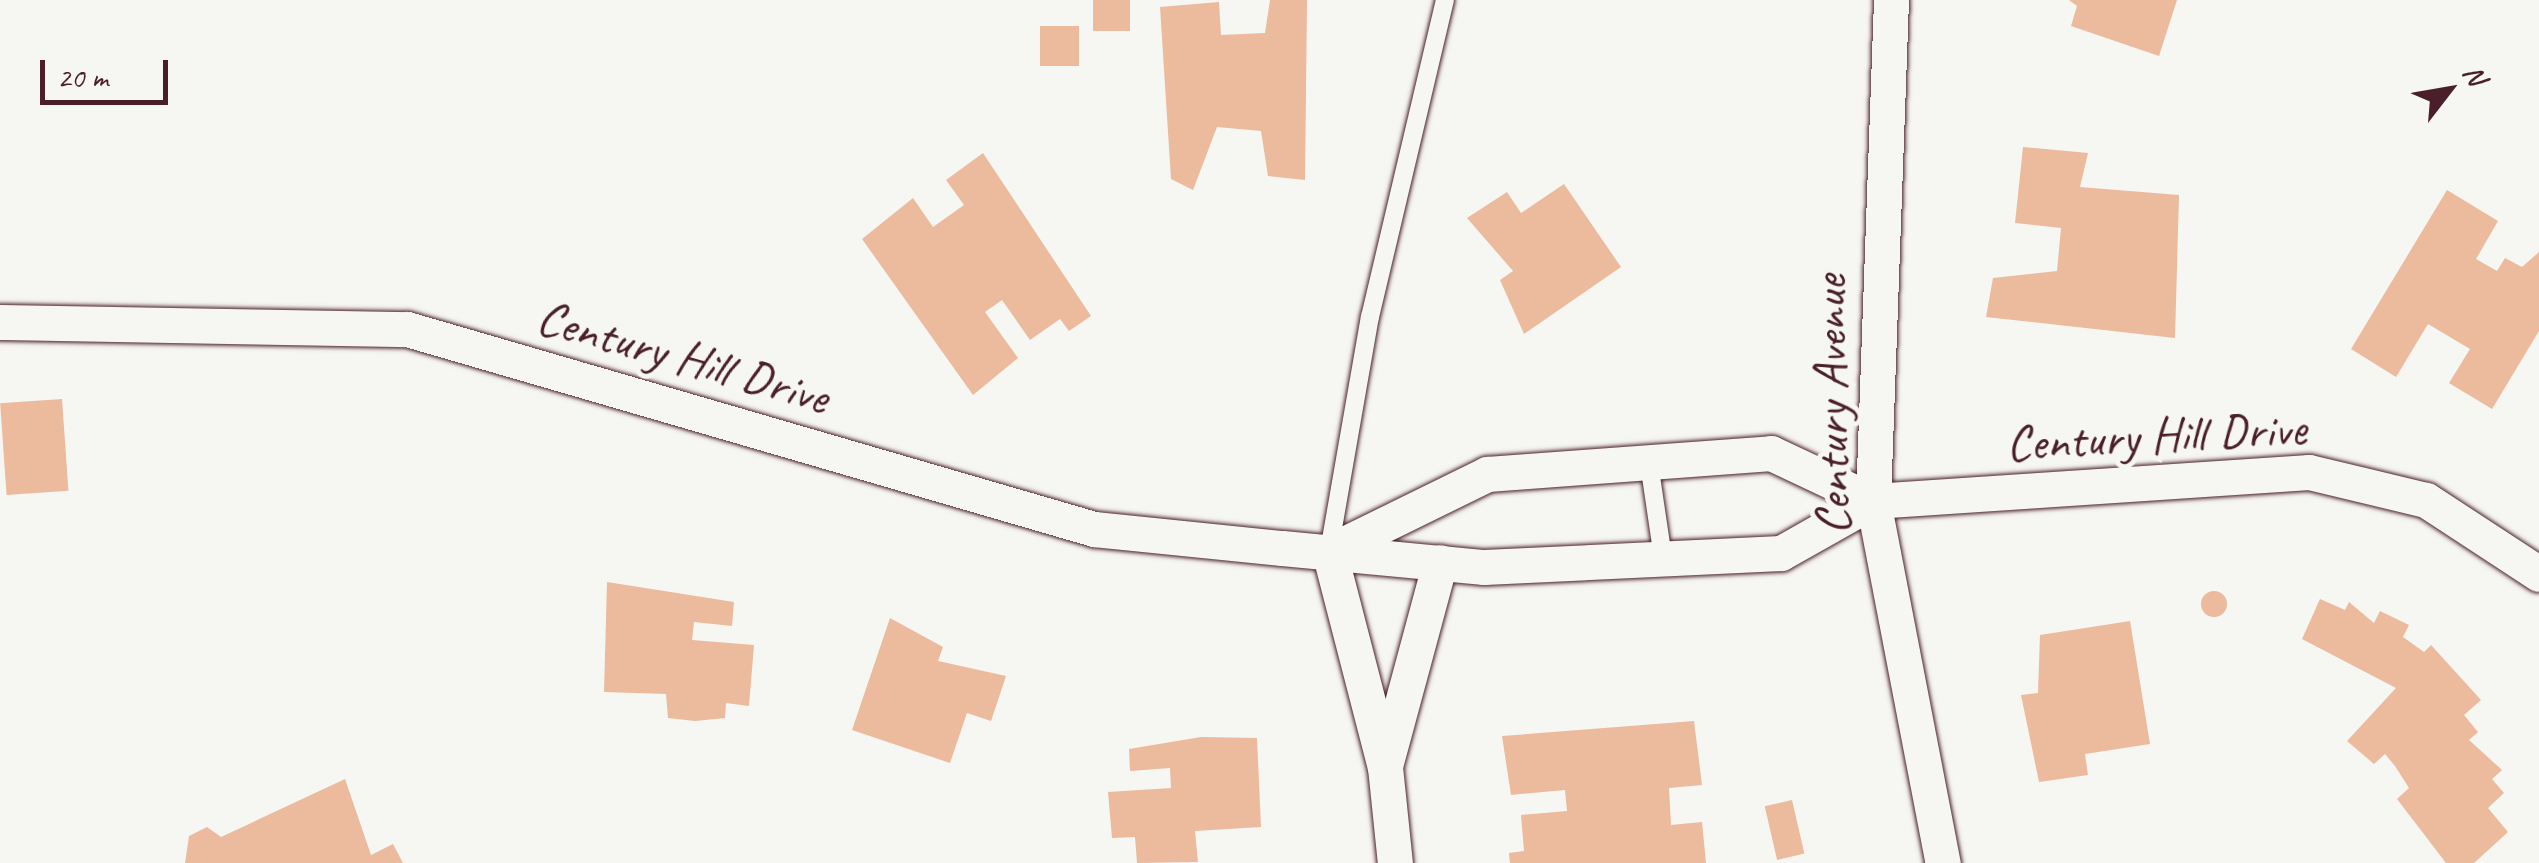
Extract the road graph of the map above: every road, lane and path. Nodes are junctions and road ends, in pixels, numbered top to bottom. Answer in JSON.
{"nodes":[{"id":1,"x":1445,"y":0,"type":"edge"},
{"id":2,"x":1892,"y":0,"type":"edge"},
{"id":3,"x":0,"y":322,"type":"edge"},
{"id":4,"x":1649,"y":464,"type":"junction"},
{"id":5,"x":1872,"y":501,"type":"junction"},
{"id":6,"x":1330,"y":551,"type":"junction"},
{"id":7,"x":1663,"y":558,"type":"junction"},
{"id":8,"x":1440,"y":562,"type":"junction"},
{"id":9,"x":2539,"y":574,"type":"edge"},
{"id":10,"x":1385,"y":766,"type":"junction"},
{"id":11,"x":1395,"y":863,"type":"edge"},
{"id":12,"x":1943,"y":863,"type":"edge"}],
"edges":[{"from":1,"to":6,"type":"lane"},
{"from":2,"to":5,"type":"street","name":"Century Avenue"},
{"from":3,"to":6,"type":"street","name":"Century Hill Drive"},
{"from":4,"to":5,"type":"street","name":"Century Hill Drive"},
{"from":4,"to":6,"type":"street","name":"Century Hill Drive"},
{"from":4,"to":7,"type":"lane"},
{"from":5,"to":7,"type":"street","name":"Century Hill Drive"},
{"from":5,"to":9,"type":"street","name":"Century Hill Drive"},
{"from":5,"to":12,"type":"street","name":"Century Avenue"},
{"from":6,"to":8,"type":"street","name":"Century Hill Drive"},
{"from":6,"to":10,"type":"street"},
{"from":7,"to":8,"type":"street","name":"Century Hill Drive"},
{"from":8,"to":10,"type":"street"},
{"from":10,"to":11,"type":"street"}]}
